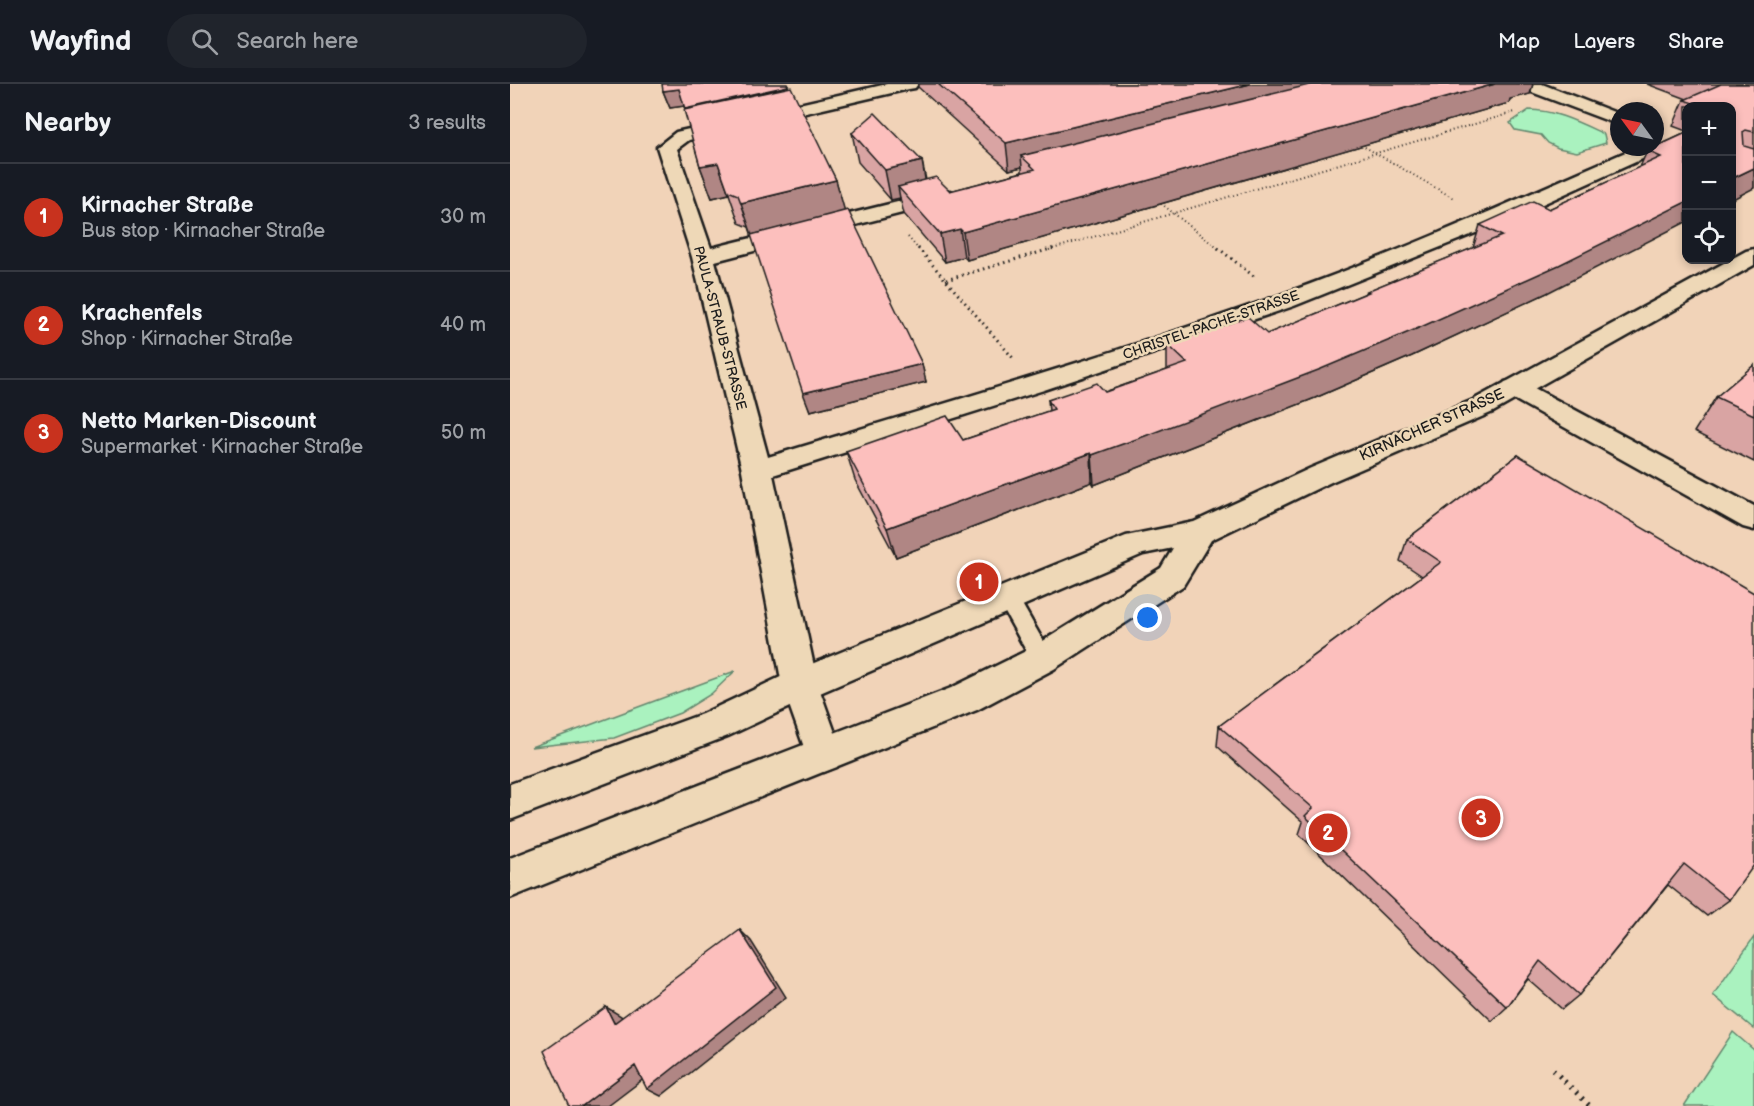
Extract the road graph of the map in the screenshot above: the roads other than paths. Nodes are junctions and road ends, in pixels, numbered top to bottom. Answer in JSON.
{"nodes":[{"id":1,"x":909,"y":84,"type":"edge"},
{"id":2,"x":1527,"y":84,"type":"edge"},
{"id":3,"x":1610,"y":117,"type":"edge"},
{"id":4,"x":1632,"y":156,"type":"edge"},
{"id":5,"x":964,"y":192,"type":"edge"},
{"id":6,"x":1754,"y":256,"type":"edge"},
{"id":7,"x":703,"y":257,"type":"junction"},
{"id":8,"x":1514,"y":388,"type":"junction"},
{"id":9,"x":758,"y":470,"type":"junction"},
{"id":10,"x":1754,"y":519,"type":"edge"},
{"id":11,"x":1200,"y":532,"type":"junction"},
{"id":12,"x":1008,"y":598,"type":"junction"},
{"id":13,"x":1042,"y":659,"type":"junction"},
{"id":14,"x":800,"y":685,"type":"junction"},
{"id":15,"x":824,"y":755,"type":"junction"},
{"id":16,"x":510,"y":802,"type":"edge"},
{"id":17,"x":510,"y":878,"type":"edge"}],
"edges":[{"from":1,"to":7,"type":"street","name":"PAULA-STRAUB-STRASSE"},
{"from":2,"to":3,"type":"street"},
{"from":4,"to":9,"type":"street","name":"CHRISTEL-PACHE-STRASSE"},
{"from":5,"to":7,"type":"street"},
{"from":6,"to":8,"type":"street","name":"KIRNACHER STRASSE"},
{"from":7,"to":9,"type":"street","name":"PAULA-STRAUB-STRASSE"},
{"from":8,"to":10,"type":"street"},
{"from":8,"to":11,"type":"street","name":"KIRNACHER STRASSE"},
{"from":9,"to":14,"type":"street","name":"PAULA-STRAUB-STRASSE"},
{"from":11,"to":12,"type":"street","name":"KIRNACHER STRASSE"},
{"from":11,"to":13,"type":"street"},
{"from":12,"to":13,"type":"lane"},
{"from":12,"to":14,"type":"street","name":"KIRNACHER STRASSE"},
{"from":13,"to":15,"type":"street"},
{"from":14,"to":15,"type":"street","name":"PAULA-STRAUB-STRASSE"},
{"from":14,"to":16,"type":"street","name":"KIRNACHER STRASSE"},
{"from":15,"to":17,"type":"street"}]}
